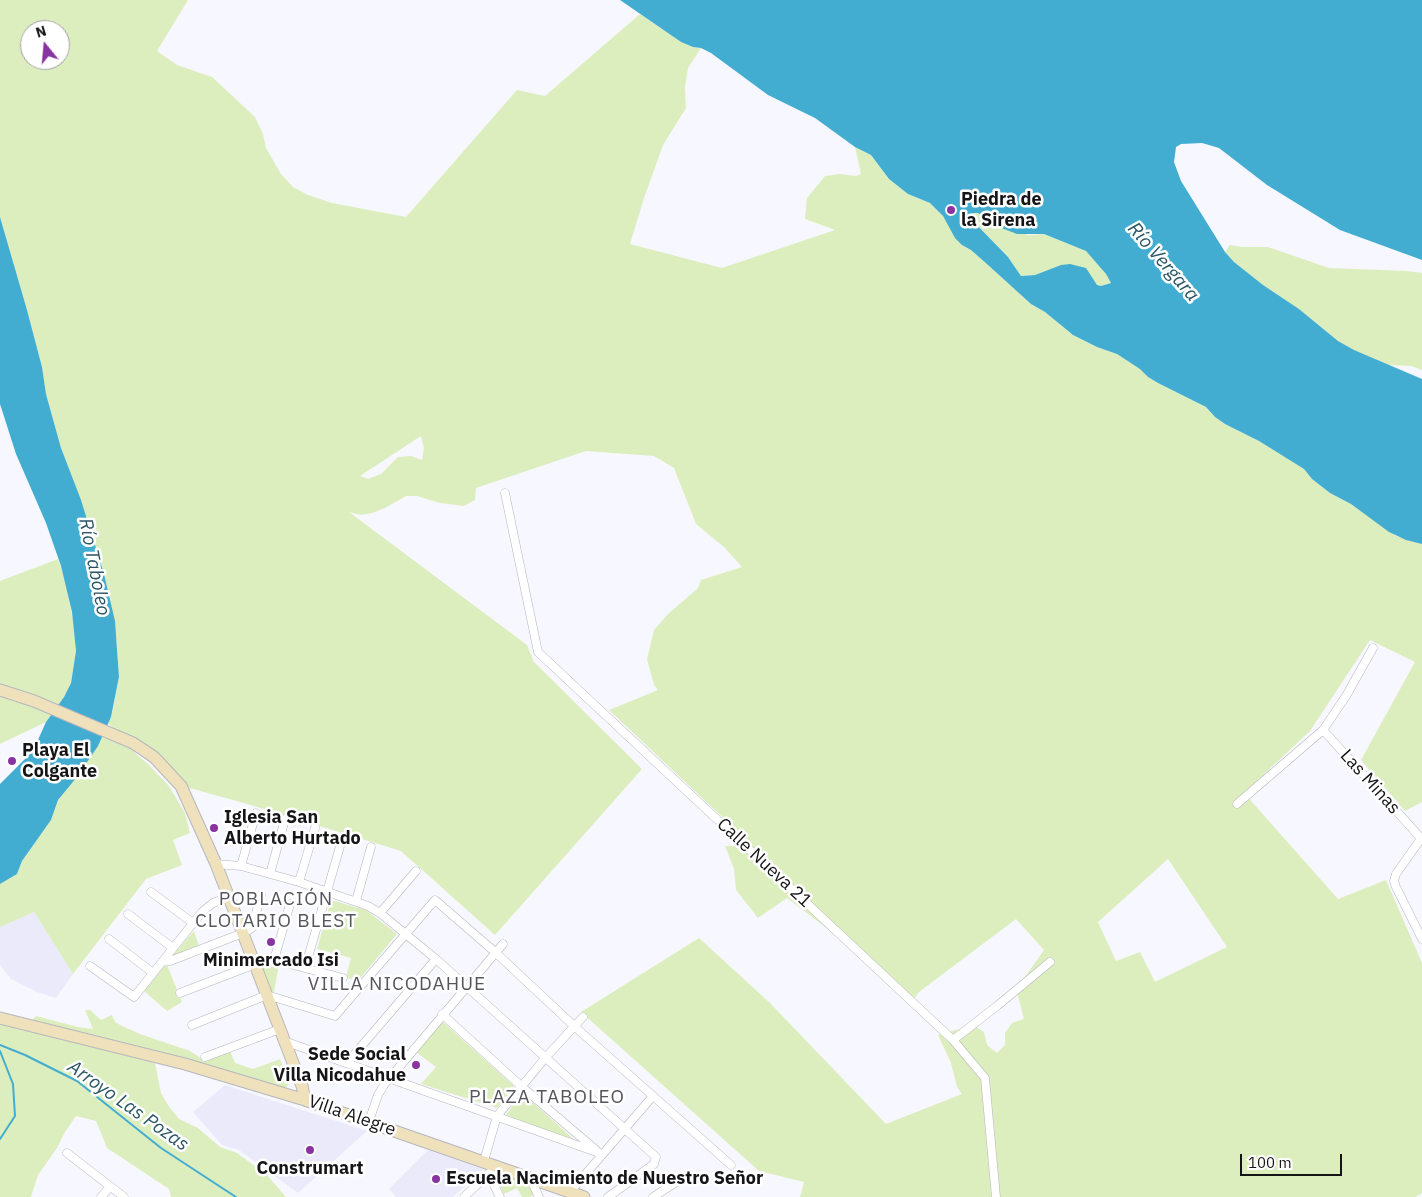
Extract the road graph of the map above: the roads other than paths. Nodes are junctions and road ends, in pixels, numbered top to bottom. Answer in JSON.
{"nodes":[{"id":1,"x":504,"y":494,"type":"dead end"},
{"id":2,"x":1373,"y":648,"type":"dead end"},
{"id":3,"x":0,"y":690,"type":"edge"},
{"id":4,"x":1323,"y":730,"type":"junction"},
{"id":5,"x":1238,"y":804,"type":"dead end"},
{"id":6,"x":256,"y":812,"type":"dead end"},
{"id":7,"x":285,"y":818,"type":"dead end"},
{"id":8,"x":315,"y":828,"type":"dead end"},
{"id":9,"x":343,"y":836,"type":"dead end"},
{"id":10,"x":371,"y":848,"type":"dead end"},
{"id":11,"x":216,"y":864,"type":"junction"},
{"id":12,"x":241,"y":866,"type":"junction"},
{"id":13,"x":416,"y":871,"type":"dead end"},
{"id":14,"x":270,"y":874,"type":"junction"},
{"id":15,"x":298,"y":882,"type":"junction"},
{"id":16,"x":151,"y":892,"type":"dead end"},
{"id":17,"x":327,"y":892,"type":"junction"},
{"id":18,"x":261,"y":894,"type":"dead end"},
{"id":19,"x":229,"y":897,"type":"junction"},
{"id":20,"x":356,"y":901,"type":"junction"},
{"id":21,"x":290,"y":904,"type":"dead end"},
{"id":22,"x":380,"y":913,"type":"junction"},
{"id":23,"x":128,"y":914,"type":"dead end"},
{"id":24,"x":193,"y":923,"type":"junction"},
{"id":25,"x":242,"y":933,"type":"junction"},
{"id":26,"x":405,"y":934,"type":"junction"},
{"id":27,"x":108,"y":939,"type":"dead end"},
{"id":28,"x":1422,"y":939,"type":"edge"},
{"id":29,"x":503,"y":944,"type":"dead end"},
{"id":30,"x":173,"y":948,"type":"junction"},
{"id":31,"x":496,"y":952,"type":"junction"},
{"id":32,"x":436,"y":959,"type":"junction"},
{"id":33,"x":274,"y":960,"type":"junction"},
{"id":34,"x":162,"y":962,"type":"junction"},
{"id":35,"x":1050,"y":962,"type":"dead end"},
{"id":36,"x":254,"y":964,"type":"junction"},
{"id":37,"x":90,"y":966,"type":"dead end"},
{"id":38,"x":304,"y":968,"type":"junction"},
{"id":39,"x":153,"y":973,"type":"junction"},
{"id":40,"x":343,"y":978,"type":"dead end"},
{"id":41,"x":467,"y":986,"type":"junction"},
{"id":42,"x":180,"y":993,"type":"dead end"},
{"id":43,"x":267,"y":995,"type":"junction"},
{"id":44,"x":442,"y":1014,"type":"junction"},
{"id":45,"x":583,"y":1017,"type":"dead end"},
{"id":46,"x":0,"y":1018,"type":"edge"},
{"id":47,"x":192,"y":1025,"type":"dead end"},
{"id":48,"x":574,"y":1026,"type":"junction"},
{"id":49,"x":280,"y":1029,"type":"junction"},
{"id":50,"x":953,"y":1040,"type":"junction"},
{"id":51,"x":284,"y":1041,"type":"junction"},
{"id":52,"x":205,"y":1057,"type":"dead end"},
{"id":53,"x":546,"y":1057,"type":"junction"},
{"id":54,"x":347,"y":1063,"type":"junction"},
{"id":55,"x":390,"y":1078,"type":"junction"},
{"id":56,"x":521,"y":1086,"type":"junction"},
{"id":57,"x":653,"y":1096,"type":"junction"},
{"id":58,"x":305,"y":1100,"type":"junction"},
{"id":59,"x":497,"y":1116,"type":"junction"},
{"id":60,"x":369,"y":1121,"type":"junction"},
{"id":61,"x":625,"y":1128,"type":"junction"},
{"id":62,"x":67,"y":1153,"type":"dead end"},
{"id":63,"x":602,"y":1154,"type":"junction"},
{"id":64,"x":484,"y":1161,"type":"junction"},
{"id":65,"x":731,"y":1165,"type":"dead end"},
{"id":66,"x":493,"y":1171,"type":"junction"},
{"id":67,"x":689,"y":1174,"type":"dead end"},
{"id":68,"x":530,"y":1178,"type":"junction"},
{"id":69,"x":110,"y":1186,"type":"junction"},
{"id":70,"x":570,"y":1192,"type":"junction"},
{"id":71,"x":101,"y":1197,"type":"edge"},
{"id":72,"x":124,"y":1197,"type":"edge"},
{"id":73,"x":464,"y":1197,"type":"edge"},
{"id":74,"x":500,"y":1197,"type":"edge"},
{"id":75,"x":539,"y":1197,"type":"edge"},
{"id":76,"x":584,"y":1197,"type":"edge"},
{"id":77,"x":608,"y":1197,"type":"edge"},
{"id":78,"x":653,"y":1197,"type":"edge"},
{"id":79,"x":996,"y":1197,"type":"edge"}],
"edges":[{"from":1,"to":50,"type":"street","name":"Calle Nueva 21"},
{"from":2,"to":4,"type":"street"},
{"from":3,"to":11,"type":"main road"},
{"from":4,"to":5,"type":"street"},
{"from":4,"to":28,"type":"street","name":"Las Minas"},
{"from":6,"to":12,"type":"street"},
{"from":7,"to":14,"type":"street"},
{"from":8,"to":15,"type":"street"},
{"from":9,"to":17,"type":"street"},
{"from":10,"to":20,"type":"street"},
{"from":11,"to":12,"type":"street"},
{"from":11,"to":19,"type":"main road"},
{"from":12,"to":14,"type":"street"},
{"from":13,"to":22,"type":"street"},
{"from":14,"to":15,"type":"street"},
{"from":15,"to":17,"type":"street"},
{"from":16,"to":24,"type":"street"},
{"from":17,"to":20,"type":"street"},
{"from":17,"to":38,"type":"street"},
{"from":18,"to":25,"type":"street"},
{"from":19,"to":24,"type":"street"},
{"from":19,"to":25,"type":"main road"},
{"from":20,"to":22,"type":"street"},
{"from":21,"to":33,"type":"street"},
{"from":22,"to":26,"type":"street"},
{"from":23,"to":30,"type":"street"},
{"from":24,"to":30,"type":"street"},
{"from":25,"to":34,"type":"street"},
{"from":25,"to":36,"type":"main road"},
{"from":26,"to":31,"type":"street"},
{"from":26,"to":32,"type":"street"},
{"from":26,"to":43,"type":"street"},
{"from":27,"to":39,"type":"street"},
{"from":29,"to":31,"type":"street"},
{"from":30,"to":34,"type":"street"},
{"from":31,"to":41,"type":"street"},
{"from":31,"to":48,"type":"street"},
{"from":32,"to":41,"type":"street"},
{"from":32,"to":54,"type":"street"},
{"from":33,"to":36,"type":"street"},
{"from":33,"to":38,"type":"street"},
{"from":34,"to":39,"type":"street"},
{"from":35,"to":50,"type":"street"},
{"from":36,"to":42,"type":"street"},
{"from":36,"to":43,"type":"main road"},
{"from":37,"to":39,"type":"street"},
{"from":38,"to":40,"type":"street"},
{"from":41,"to":44,"type":"street"},
{"from":41,"to":53,"type":"street"},
{"from":43,"to":47,"type":"street"},
{"from":43,"to":49,"type":"main road"},
{"from":44,"to":55,"type":"street"},
{"from":44,"to":56,"type":"street"},
{"from":45,"to":48,"type":"street"},
{"from":46,"to":58,"type":"main road","name":"Villa Alegre"},
{"from":48,"to":53,"type":"street"},
{"from":48,"to":57,"type":"street"},
{"from":49,"to":51,"type":"main road"},
{"from":49,"to":52,"type":"street"},
{"from":50,"to":79,"type":"street","name":"Calle Nueva 21"},
{"from":51,"to":54,"type":"street"},
{"from":51,"to":58,"type":"main road"},
{"from":53,"to":56,"type":"street"},
{"from":53,"to":61,"type":"street"},
{"from":54,"to":55,"type":"street"},
{"from":55,"to":59,"type":"street"},
{"from":55,"to":60,"type":"street"},
{"from":56,"to":59,"type":"street"},
{"from":56,"to":63,"type":"street"},
{"from":57,"to":61,"type":"street"},
{"from":57,"to":65,"type":"street"},
{"from":58,"to":60,"type":"main road","name":"Villa Alegre"},
{"from":59,"to":63,"type":"street"},
{"from":59,"to":64,"type":"street"},
{"from":60,"to":64,"type":"main road","name":"Villa Alegre"},
{"from":61,"to":63,"type":"street"},
{"from":61,"to":77,"type":"street"},
{"from":62,"to":69,"type":"street"},
{"from":63,"to":70,"type":"street"},
{"from":64,"to":66,"type":"main road","name":"Villa Alegre"},
{"from":66,"to":68,"type":"main road","name":"Villa Alegre"},
{"from":66,"to":73,"type":"street"},
{"from":66,"to":74,"type":"street"},
{"from":67,"to":78,"type":"street"},
{"from":68,"to":70,"type":"main road","name":"Villa Alegre"},
{"from":68,"to":75,"type":"street"},
{"from":69,"to":71,"type":"street"},
{"from":69,"to":72,"type":"street"},
{"from":70,"to":76,"type":"main road","name":"Villa Alegre"}]}
